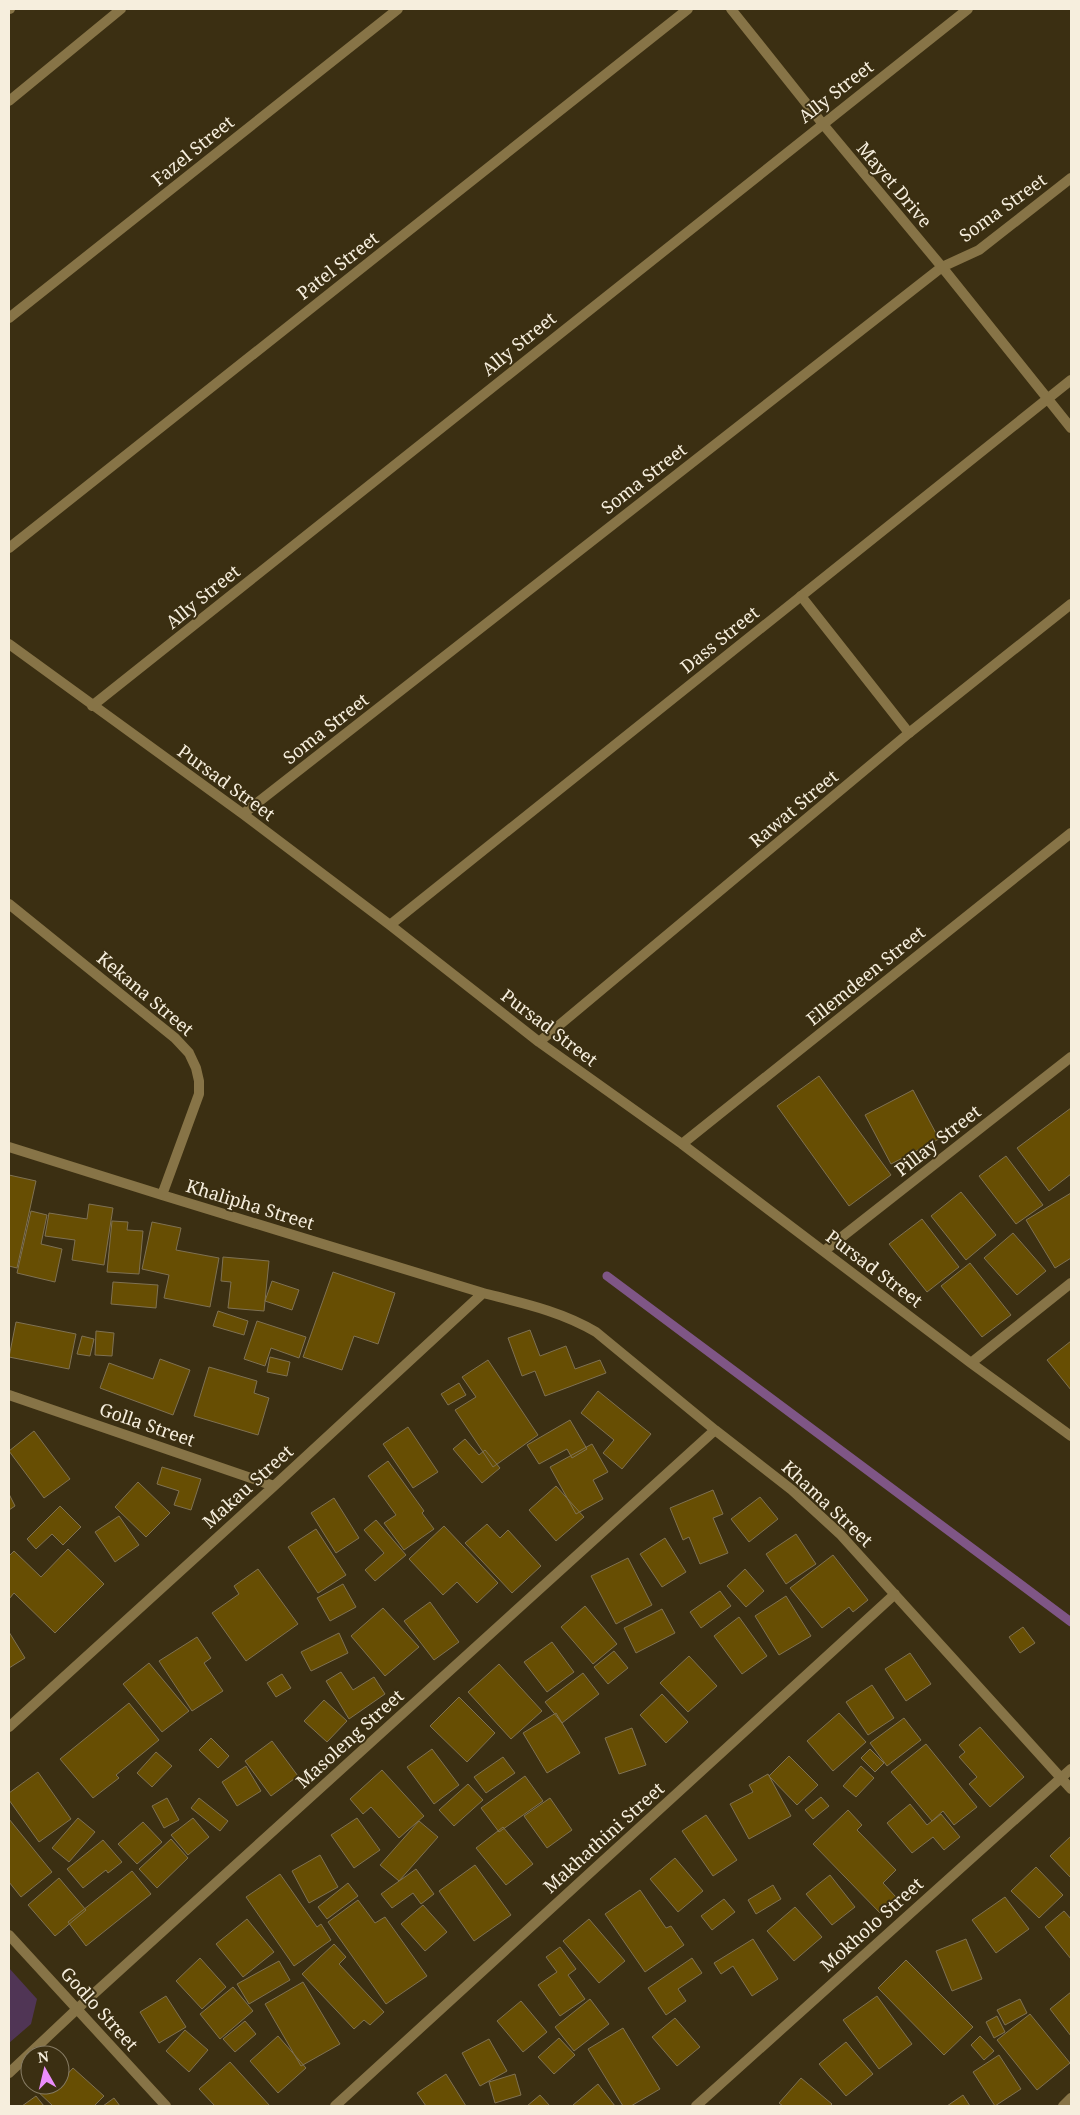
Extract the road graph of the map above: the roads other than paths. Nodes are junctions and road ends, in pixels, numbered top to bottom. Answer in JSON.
{"nodes":[{"id":1,"x":121,"y":9,"type":"edge"},
{"id":2,"x":398,"y":9,"type":"edge"},
{"id":3,"x":688,"y":9,"type":"edge"},
{"id":4,"x":731,"y":9,"type":"edge"},
{"id":5,"x":968,"y":9,"type":"edge"},
{"id":6,"x":9,"y":100,"type":"edge"},
{"id":7,"x":822,"y":123,"type":"junction"},
{"id":8,"x":1071,"y":178,"type":"edge"},
{"id":9,"x":942,"y":267,"type":"junction"},
{"id":10,"x":9,"y":318,"type":"edge"},
{"id":11,"x":1071,"y":380,"type":"edge"},
{"id":12,"x":1048,"y":398,"type":"junction"},
{"id":13,"x":1071,"y":428,"type":"edge"},
{"id":14,"x":9,"y":548,"type":"edge"},
{"id":15,"x":801,"y":596,"type":"junction"},
{"id":16,"x":1071,"y":604,"type":"edge"},
{"id":17,"x":9,"y":644,"type":"edge"},
{"id":18,"x":92,"y":706,"type":"junction"},
{"id":19,"x":909,"y":733,"type":"junction"},
{"id":20,"x":243,"y":814,"type":"junction"},
{"id":21,"x":1071,"y":833,"type":"edge"},
{"id":22,"x":9,"y":904,"type":"edge"},
{"id":23,"x":390,"y":925,"type":"junction"},
{"id":24,"x":539,"y":1042,"type":"junction"},
{"id":25,"x":1071,"y":1058,"type":"edge"},
{"id":26,"x":682,"y":1144,"type":"junction"},
{"id":27,"x":9,"y":1146,"type":"edge"},
{"id":28,"x":162,"y":1195,"type":"junction"},
{"id":29,"x":824,"y":1251,"type":"junction"},
{"id":30,"x":1071,"y":1283,"type":"edge"},
{"id":31,"x":483,"y":1293,"type":"junction"},
{"id":32,"x":971,"y":1363,"type":"junction"},
{"id":33,"x":9,"y":1395,"type":"edge"},
{"id":34,"x":715,"y":1430,"type":"junction"},
{"id":35,"x":1071,"y":1436,"type":"edge"},
{"id":36,"x":274,"y":1486,"type":"junction"},
{"id":37,"x":895,"y":1594,"type":"junction"},
{"id":38,"x":9,"y":1727,"type":"edge"},
{"id":39,"x":1071,"y":1769,"type":"edge"},
{"id":40,"x":1061,"y":1777,"type":"junction"},
{"id":41,"x":1071,"y":1789,"type":"edge"},
{"id":42,"x":9,"y":1935,"type":"edge"},
{"id":43,"x":77,"y":2009,"type":"junction"},
{"id":44,"x":9,"y":2073,"type":"edge"},
{"id":45,"x":1071,"y":2098,"type":"edge"},
{"id":46,"x":166,"y":2106,"type":"edge"},
{"id":47,"x":336,"y":2106,"type":"edge"},
{"id":48,"x":696,"y":2106,"type":"edge"},
{"id":49,"x":1063,"y":2106,"type":"edge"}],
"edges":[{"from":1,"to":6,"type":"street"},
{"from":2,"to":10,"type":"street","name":"Fazel Street"},
{"from":3,"to":14,"type":"street","name":"Patel Street"},
{"from":4,"to":7,"type":"street","name":"Mayet Drive"},
{"from":5,"to":7,"type":"street","name":"Ally Street"},
{"from":7,"to":9,"type":"street","name":"Mayet Drive"},
{"from":7,"to":18,"type":"street","name":"Ally Street"},
{"from":8,"to":9,"type":"street","name":"Soma Street"},
{"from":9,"to":12,"type":"street","name":"Mayet Drive"},
{"from":9,"to":20,"type":"street","name":"Soma Street"},
{"from":11,"to":12,"type":"street","name":"Dass Street"},
{"from":12,"to":13,"type":"street","name":"Mayet Drive"},
{"from":12,"to":15,"type":"street","name":"Dass Street"},
{"from":15,"to":19,"type":"street"},
{"from":15,"to":23,"type":"street","name":"Dass Street"},
{"from":16,"to":19,"type":"street","name":"Rawat Street"},
{"from":17,"to":18,"type":"street","name":"Pursad Street"},
{"from":18,"to":20,"type":"street","name":"Pursad Street"},
{"from":19,"to":24,"type":"street","name":"Rawat Street"},
{"from":20,"to":23,"type":"street","name":"Pursad Street"},
{"from":21,"to":26,"type":"street","name":"Ellemdeen Street"},
{"from":22,"to":28,"type":"street","name":"Kekana Street"},
{"from":23,"to":24,"type":"street","name":"Pursad Street"},
{"from":24,"to":26,"type":"street","name":"Pursad Street"},
{"from":25,"to":29,"type":"street","name":"Pillay Street"},
{"from":26,"to":29,"type":"street","name":"Pursad Street"},
{"from":27,"to":28,"type":"street","name":"Khalipha Street"},
{"from":28,"to":31,"type":"street","name":"Khalipha Street"},
{"from":29,"to":32,"type":"street","name":"Pursad Street"},
{"from":30,"to":32,"type":"street"},
{"from":31,"to":34,"type":"street","name":"Khama Street"},
{"from":31,"to":36,"type":"street","name":"Makau Street"},
{"from":32,"to":35,"type":"street","name":"Pursad Street"},
{"from":33,"to":36,"type":"street","name":"Golla Street"},
{"from":34,"to":37,"type":"street","name":"Khama Street"},
{"from":34,"to":43,"type":"street","name":"Masoleng Street"},
{"from":36,"to":38,"type":"street","name":"Makau Street"},
{"from":37,"to":40,"type":"street","name":"Khama Street"},
{"from":37,"to":47,"type":"street","name":"Makhathini Street"},
{"from":39,"to":40,"type":"street","name":"Mokholo Street"},
{"from":40,"to":41,"type":"street","name":"Khama Street"},
{"from":40,"to":48,"type":"street","name":"Mokholo Street"},
{"from":42,"to":43,"type":"street","name":"Godlo Street"},
{"from":43,"to":44,"type":"street","name":"Masoleng Street"},
{"from":43,"to":46,"type":"street","name":"Godlo Street"},
{"from":45,"to":49,"type":"street"}]}
